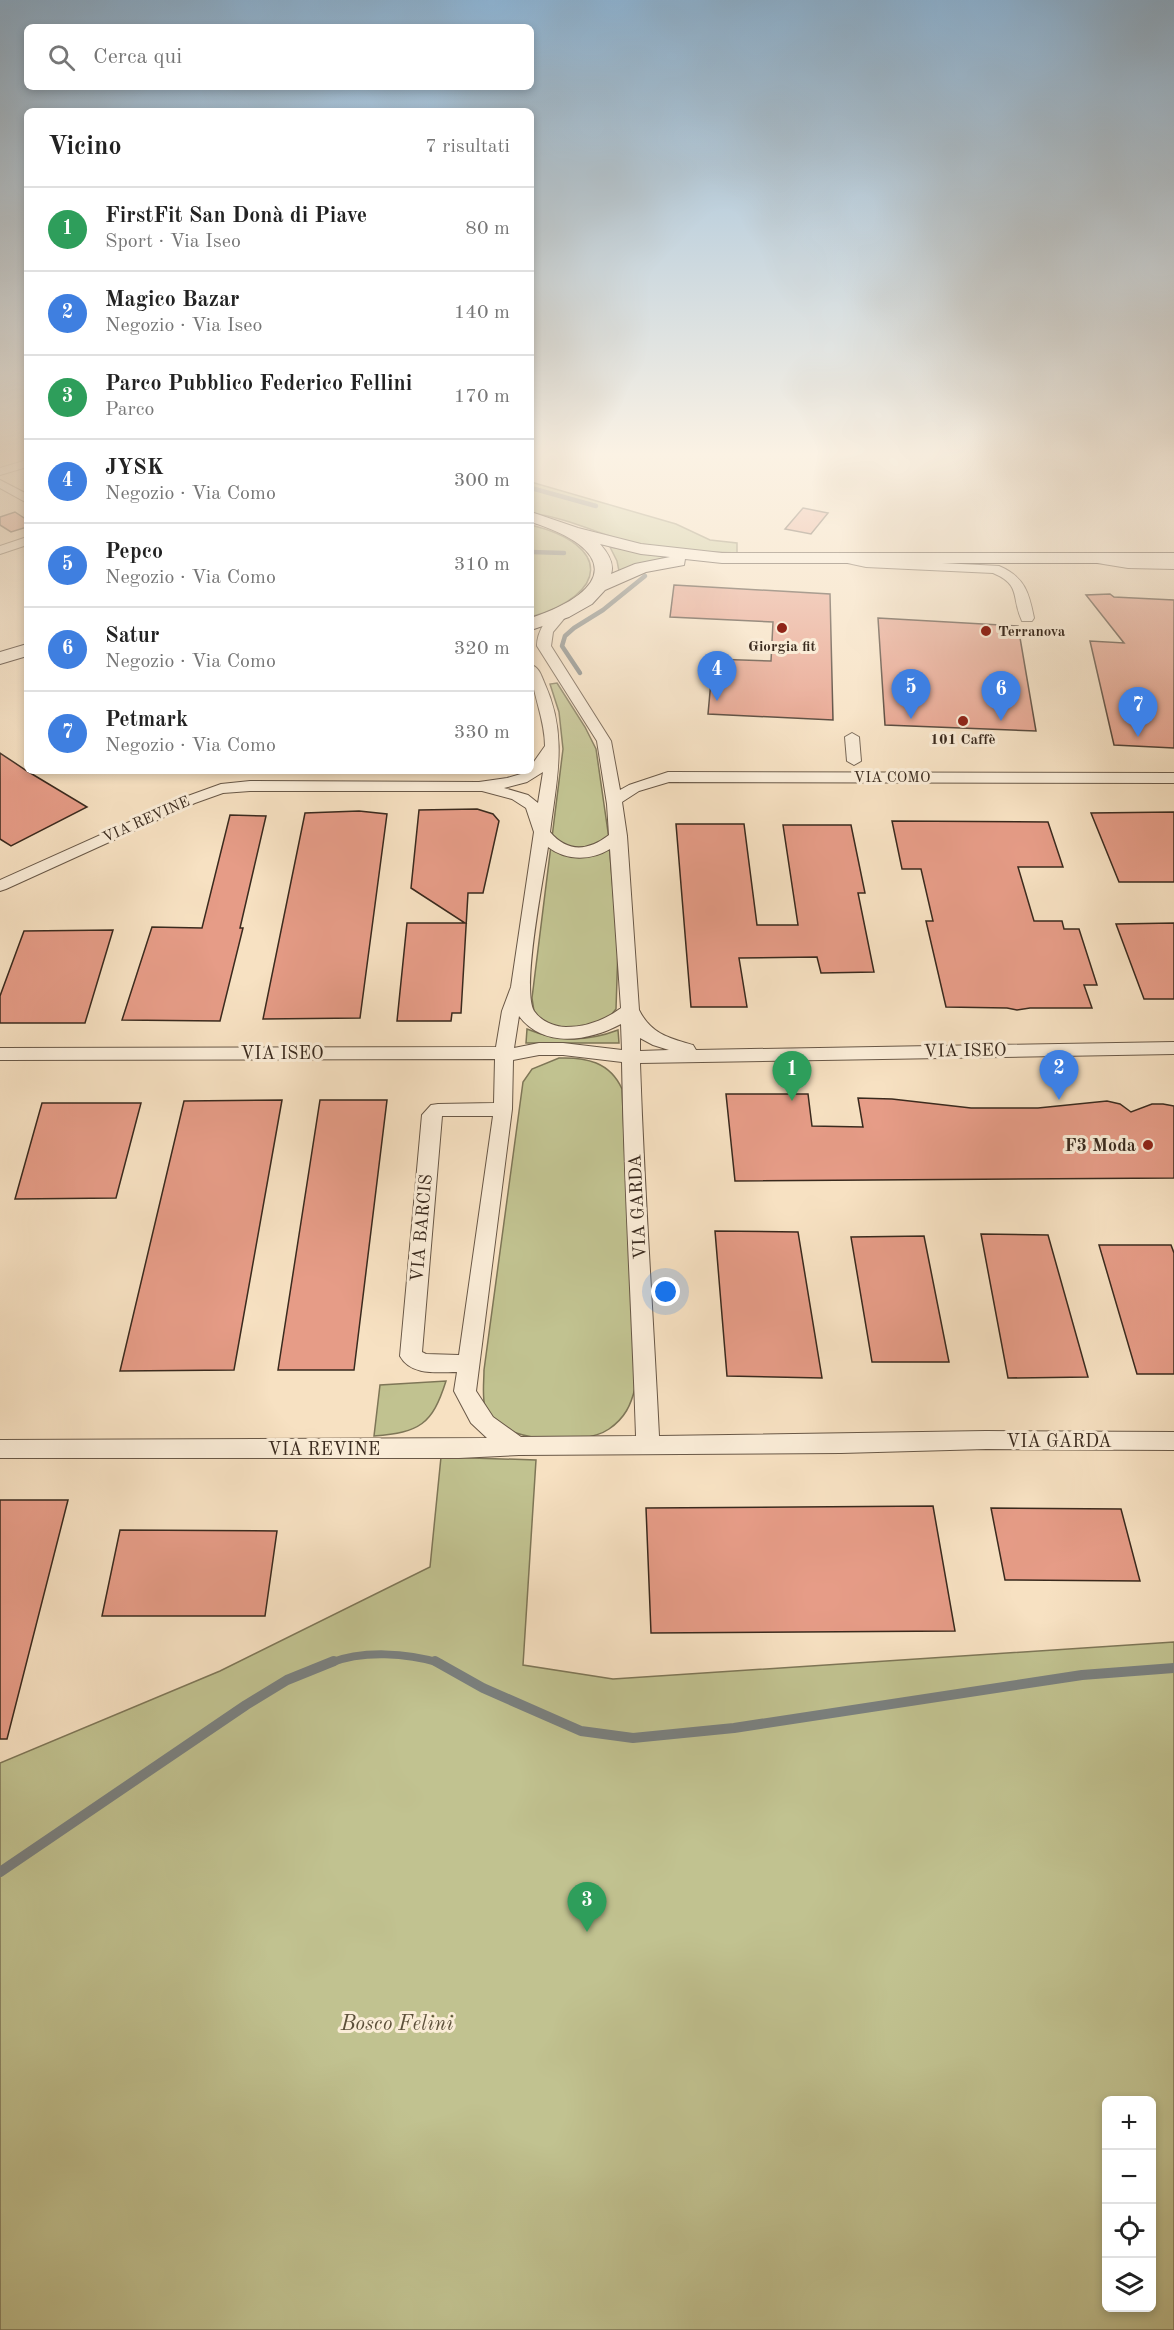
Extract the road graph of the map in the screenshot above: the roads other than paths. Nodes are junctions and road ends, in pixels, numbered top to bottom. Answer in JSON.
{"nodes":[{"id":1,"x":605,"y":566,"type":"edge"},
{"id":2,"x":651,"y":566,"type":"edge"},
{"id":3,"x":925,"y":566,"type":"edge"},
{"id":4,"x":600,"y":586,"type":"junction"},
{"id":5,"x":561,"y":614,"type":"junction"},
{"id":6,"x":1027,"y":618,"type":"dead end"},
{"id":7,"x":534,"y":623,"type":"edge"},
{"id":8,"x":24,"y":651,"type":"edge"},
{"id":9,"x":0,"y":658,"type":"edge"},
{"id":10,"x":534,"y":676,"type":"edge"},
{"id":11,"x":852,"y":737,"type":"dead end"},
{"id":12,"x":553,"y":738,"type":"junction"},
{"id":13,"x":854,"y":761,"type":"dead end"},
{"id":14,"x":534,"y":772,"type":"edge"},
{"id":15,"x":530,"y":774,"type":"edge"},
{"id":16,"x":1174,"y":778,"type":"edge"},
{"id":17,"x":479,"y":787,"type":"junction"},
{"id":18,"x":615,"y":800,"type":"junction"},
{"id":19,"x":541,"y":831,"type":"junction"},
{"id":20,"x":619,"y":836,"type":"junction"},
{"id":21,"x":0,"y":886,"type":"edge"},
{"id":22,"x":520,"y":987,"type":"junction"},
{"id":23,"x":630,"y":1010,"type":"junction"},
{"id":24,"x":1174,"y":1048,"type":"edge"},
{"id":25,"x":570,"y":1050,"type":"junction"},
{"id":26,"x":504,"y":1053,"type":"junction"},
{"id":27,"x":0,"y":1054,"type":"edge"},
{"id":28,"x":756,"y":1054,"type":"junction"},
{"id":29,"x":631,"y":1057,"type":"junction"},
{"id":30,"x":632,"y":1083,"type":"junction"},
{"id":31,"x":504,"y":1100,"type":"junction"},
{"id":32,"x":468,"y":1364,"type":"junction"},
{"id":33,"x":1174,"y":1441,"type":"edge"},
{"id":34,"x":648,"y":1444,"type":"junction"},
{"id":35,"x":519,"y":1446,"type":"junction"},
{"id":36,"x":0,"y":1449,"type":"edge"}],
"edges":[{"from":1,"to":4,"type":"main road"},
{"from":2,"to":4,"type":"main road"},
{"from":3,"to":6,"type":"street"},
{"from":4,"to":5,"type":"main road"},
{"from":5,"to":7,"type":"main road"},
{"from":5,"to":18,"type":"street","name":"VIA GARDA"},
{"from":8,"to":9,"type":"main road"},
{"from":10,"to":12,"type":"street"},
{"from":11,"to":13,"type":"street","name":"VIA COMO"},
{"from":12,"to":14,"type":"street","name":"VIA REVINE"},
{"from":12,"to":19,"type":"street"},
{"from":15,"to":17,"type":"street","name":"VIA REVINE"},
{"from":16,"to":18,"type":"street","name":"VIA COMO"},
{"from":17,"to":19,"type":"street","name":"VIA REVINE"},
{"from":17,"to":21,"type":"street","name":"VIA REVINE"},
{"from":18,"to":20,"type":"street","name":"VIA GARDA"},
{"from":19,"to":20,"type":"street"},
{"from":19,"to":22,"type":"street"},
{"from":20,"to":23,"type":"street","name":"VIA GARDA"},
{"from":22,"to":23,"type":"street"},
{"from":22,"to":26,"type":"street"},
{"from":23,"to":28,"type":"street","name":"VIA ISEO"},
{"from":23,"to":29,"type":"street","name":"VIA GARDA"},
{"from":24,"to":28,"type":"street","name":"VIA ISEO"},
{"from":25,"to":26,"type":"street","name":"VIA ISEO"},
{"from":25,"to":29,"type":"street","name":"VIA ISEO"},
{"from":25,"to":30,"type":"street","name":"VIA ISEO"},
{"from":25,"to":31,"type":"street","name":"VIA ISEO"},
{"from":26,"to":27,"type":"street","name":"VIA ISEO"},
{"from":26,"to":31,"type":"street"},
{"from":28,"to":29,"type":"street","name":"VIA ISEO"},
{"from":29,"to":30,"type":"street","name":"VIA GARDA"},
{"from":30,"to":34,"type":"street","name":"VIA GARDA"},
{"from":31,"to":32,"type":"street"},
{"from":31,"to":32,"type":"street","name":"VIA BARCIS"},
{"from":32,"to":35,"type":"street"},
{"from":33,"to":34,"type":"street","name":"VIA GARDA"},
{"from":34,"to":35,"type":"street","name":"VIA REVINE"},
{"from":35,"to":36,"type":"street","name":"VIA REVINE"}]}
